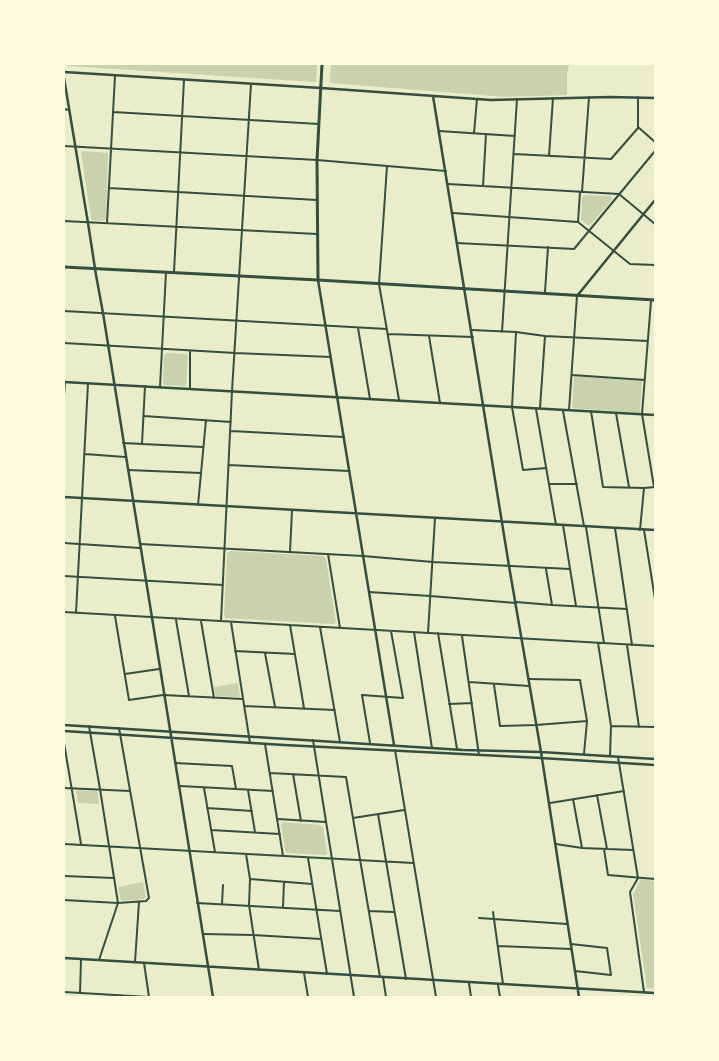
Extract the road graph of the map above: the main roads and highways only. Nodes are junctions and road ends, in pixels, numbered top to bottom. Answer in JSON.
{"nodes":[{"id":1,"x":322,"y":64,"type":"edge"},
{"id":2,"x":64,"y":267,"type":"edge"},
{"id":3,"x":318,"y":280,"type":"junction"},
{"id":4,"x":653,"y":300,"type":"edge"}],
"edges":[{"from":1,"to":3,"type":"main road"},
{"from":2,"to":3,"type":"main road"},
{"from":3,"to":4,"type":"main road"}]}
